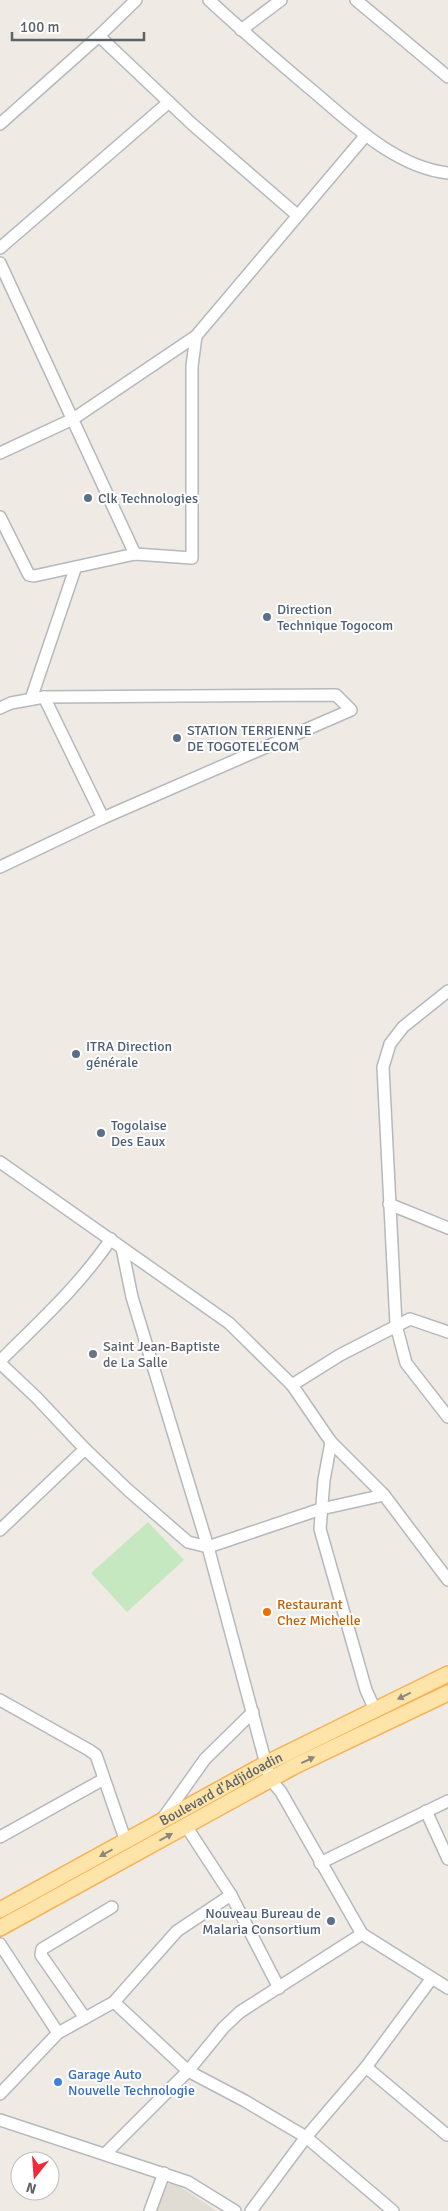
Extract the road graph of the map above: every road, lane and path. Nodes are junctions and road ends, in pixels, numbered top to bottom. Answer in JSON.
{"nodes":[{"id":1,"x":136,"y":0,"type":"edge"},
{"id":2,"x":209,"y":0,"type":"edge"},
{"id":3,"x":281,"y":0,"type":"edge"},
{"id":4,"x":356,"y":0,"type":"edge"},
{"id":5,"x":241,"y":30,"type":"junction"},
{"id":6,"x":99,"y":36,"type":"junction"},
{"id":7,"x":448,"y":77,"type":"edge"},
{"id":8,"x":168,"y":102,"type":"junction"},
{"id":9,"x":0,"y":124,"type":"edge"},
{"id":10,"x":366,"y":135,"type":"junction"},
{"id":11,"x":448,"y":173,"type":"edge"},
{"id":12,"x":297,"y":215,"type":"junction"},
{"id":13,"x":0,"y":248,"type":"edge"},
{"id":14,"x":0,"y":263,"type":"edge"},
{"id":15,"x":196,"y":336,"type":"junction"},
{"id":16,"x":73,"y":419,"type":"junction"},
{"id":17,"x":0,"y":453,"type":"edge"},
{"id":18,"x":0,"y":517,"type":"edge"},
{"id":19,"x":135,"y":554,"type":"junction"},
{"id":20,"x":74,"y":569,"type":"junction"},
{"id":21,"x":44,"y":697,"type":"junction"},
{"id":22,"x":31,"y":699,"type":"junction"},
{"id":23,"x":0,"y":708,"type":"edge"},
{"id":24,"x":103,"y":818,"type":"junction"},
{"id":25,"x":0,"y":867,"type":"edge"},
{"id":26,"x":448,"y":991,"type":"edge"},
{"id":27,"x":0,"y":1162,"type":"edge"},
{"id":28,"x":389,"y":1204,"type":"junction"},
{"id":29,"x":448,"y":1228,"type":"edge"},
{"id":30,"x":111,"y":1239,"type":"junction"},
{"id":31,"x":122,"y":1248,"type":"junction"},
{"id":32,"x":396,"y":1325,"type":"junction"},
{"id":33,"x":448,"y":1332,"type":"edge"},
{"id":34,"x":0,"y":1362,"type":"edge"},
{"id":35,"x":292,"y":1385,"type":"junction"},
{"id":36,"x":448,"y":1417,"type":"edge"},
{"id":37,"x":331,"y":1442,"type":"junction"},
{"id":38,"x":85,"y":1449,"type":"junction"},
{"id":39,"x":384,"y":1495,"type":"junction"},
{"id":40,"x":321,"y":1509,"type":"junction"},
{"id":41,"x":0,"y":1530,"type":"edge"},
{"id":42,"x":208,"y":1547,"type":"junction"},
{"id":43,"x":446,"y":1576,"type":"edge"},
{"id":44,"x":448,"y":1674,"type":"edge"},
{"id":45,"x":448,"y":1693,"type":"edge"},
{"id":46,"x":0,"y":1700,"type":"edge"},
{"id":47,"x":375,"y":1710,"type":"junction"},
{"id":48,"x":253,"y":1712,"type":"junction"},
{"id":49,"x":267,"y":1763,"type":"junction"},
{"id":50,"x":104,"y":1779,"type":"junction"},
{"id":51,"x":270,"y":1779,"type":"junction"},
{"id":52,"x":448,"y":1801,"type":"edge"},
{"id":53,"x":426,"y":1811,"type":"junction"},
{"id":54,"x":159,"y":1824,"type":"junction"},
{"id":55,"x":186,"y":1826,"type":"junction"},
{"id":56,"x":0,"y":1837,"type":"edge"},
{"id":57,"x":126,"y":1842,"type":"junction"},
{"id":58,"x":448,"y":1859,"type":"edge"},
{"id":59,"x":320,"y":1863,"type":"junction"},
{"id":60,"x":49,"y":1884,"type":"junction"},
{"id":61,"x":231,"y":1895,"type":"junction"},
{"id":62,"x":52,"y":1899,"type":"junction"},
{"id":63,"x":112,"y":1907,"type":"dead end"},
{"id":64,"x":0,"y":1910,"type":"edge"},
{"id":65,"x":0,"y":1928,"type":"edge"},
{"id":66,"x":362,"y":1934,"type":"junction"},
{"id":67,"x":0,"y":1944,"type":"edge"},
{"id":68,"x":432,"y":1978,"type":"junction"},
{"id":69,"x":279,"y":1988,"type":"junction"},
{"id":70,"x":448,"y":1988,"type":"edge"},
{"id":71,"x":114,"y":2002,"type":"junction"},
{"id":72,"x":85,"y":2018,"type":"junction"},
{"id":73,"x":58,"y":2033,"type":"junction"},
{"id":74,"x":366,"y":2067,"type":"junction"},
{"id":75,"x":188,"y":2072,"type":"junction"},
{"id":76,"x":0,"y":2094,"type":"edge"},
{"id":77,"x":0,"y":2120,"type":"edge"},
{"id":78,"x":448,"y":2134,"type":"edge"},
{"id":79,"x":306,"y":2137,"type":"junction"},
{"id":80,"x":105,"y":2154,"type":"junction"},
{"id":81,"x":164,"y":2173,"type":"junction"},
{"id":82,"x":150,"y":2211,"type":"edge"},
{"id":83,"x":235,"y":2211,"type":"edge"},
{"id":84,"x":251,"y":2211,"type":"edge"},
{"id":85,"x":393,"y":2211,"type":"edge"}],
"edges":[{"from":1,"to":6,"type":"street"},
{"from":2,"to":5,"type":"street"},
{"from":3,"to":5,"type":"street"},
{"from":4,"to":7,"type":"street"},
{"from":5,"to":10,"type":"street"},
{"from":6,"to":8,"type":"street"},
{"from":6,"to":9,"type":"street"},
{"from":8,"to":12,"type":"street"},
{"from":8,"to":13,"type":"street"},
{"from":10,"to":11,"type":"street"},
{"from":10,"to":12,"type":"street"},
{"from":12,"to":15,"type":"street"},
{"from":14,"to":16,"type":"street"},
{"from":15,"to":16,"type":"street"},
{"from":15,"to":19,"type":"street"},
{"from":16,"to":17,"type":"street"},
{"from":16,"to":19,"type":"street"},
{"from":18,"to":20,"type":"street"},
{"from":19,"to":20,"type":"street"},
{"from":20,"to":22,"type":"street"},
{"from":21,"to":22,"type":"street"},
{"from":21,"to":24,"type":"street"},
{"from":21,"to":24,"type":"street"},
{"from":22,"to":23,"type":"street"},
{"from":24,"to":25,"type":"street"},
{"from":26,"to":28,"type":"street"},
{"from":27,"to":30,"type":"street"},
{"from":28,"to":29,"type":"street"},
{"from":28,"to":32,"type":"street"},
{"from":30,"to":31,"type":"street"},
{"from":30,"to":34,"type":"street"},
{"from":31,"to":35,"type":"street"},
{"from":31,"to":42,"type":"street"},
{"from":32,"to":33,"type":"street"},
{"from":32,"to":35,"type":"street"},
{"from":32,"to":36,"type":"street"},
{"from":34,"to":38,"type":"street"},
{"from":35,"to":37,"type":"street"},
{"from":37,"to":39,"type":"street"},
{"from":37,"to":40,"type":"street"},
{"from":38,"to":41,"type":"street"},
{"from":38,"to":42,"type":"street"},
{"from":39,"to":40,"type":"street"},
{"from":39,"to":43,"type":"street"},
{"from":40,"to":42,"type":"street"},
{"from":40,"to":47,"type":"street"},
{"from":42,"to":48,"type":"street"},
{"from":44,"to":47,"type":"main road","name":"Boulevard d'Adjidoadin","one_way":true},
{"from":51,"to":45,"type":"main road","name":"Boulevard d'Adjidoadin","one_way":true},
{"from":46,"to":50,"type":"street"},
{"from":47,"to":49,"type":"main road","name":"Boulevard d'Adjidoadin"},
{"from":48,"to":49,"type":"street"},
{"from":48,"to":54,"type":"street"},
{"from":49,"to":51,"type":"street"},
{"from":49,"to":54,"type":"main road","name":"Boulevard d'Adjidoadin"},
{"from":50,"to":56,"type":"street"},
{"from":50,"to":57,"type":"street"},
{"from":51,"to":55,"type":"main road","name":"Boulevard d'Adjidoadin"},
{"from":51,"to":59,"type":"street"},
{"from":52,"to":53,"type":"street"},
{"from":53,"to":58,"type":"street"},
{"from":53,"to":59,"type":"street"},
{"from":54,"to":57,"type":"main road","name":"Boulevard d'Adjidoadin"},
{"from":55,"to":61,"type":"street"},
{"from":62,"to":55,"type":"main road","name":"Boulevard d'Adjidoadin","one_way":true},
{"from":57,"to":60,"type":"main road","name":"Boulevard d'Adjidoadin","one_way":true},
{"from":59,"to":66,"type":"street"},
{"from":60,"to":62,"type":"main road"},
{"from":60,"to":64,"type":"main road","name":"Boulevard d'Adjidoadin"},
{"from":61,"to":69,"type":"street"},
{"from":61,"to":71,"type":"street"},
{"from":62,"to":65,"type":"main road","name":"Boulevard d'Adjidoadin"},
{"from":63,"to":72,"type":"street"},
{"from":66,"to":68,"type":"street"},
{"from":66,"to":69,"type":"street"},
{"from":67,"to":73,"type":"street"},
{"from":68,"to":70,"type":"street"},
{"from":68,"to":74,"type":"street"},
{"from":69,"to":75,"type":"street"},
{"from":71,"to":72,"type":"street"},
{"from":71,"to":75,"type":"street"},
{"from":72,"to":73,"type":"street"},
{"from":73,"to":76,"type":"street"},
{"from":74,"to":78,"type":"street"},
{"from":74,"to":79,"type":"street"},
{"from":75,"to":79,"type":"street"},
{"from":75,"to":80,"type":"street"},
{"from":77,"to":80,"type":"street"},
{"from":79,"to":84,"type":"street"},
{"from":79,"to":85,"type":"street"},
{"from":80,"to":81,"type":"street"},
{"from":81,"to":82,"type":"street"},
{"from":81,"to":83,"type":"street"}]}
